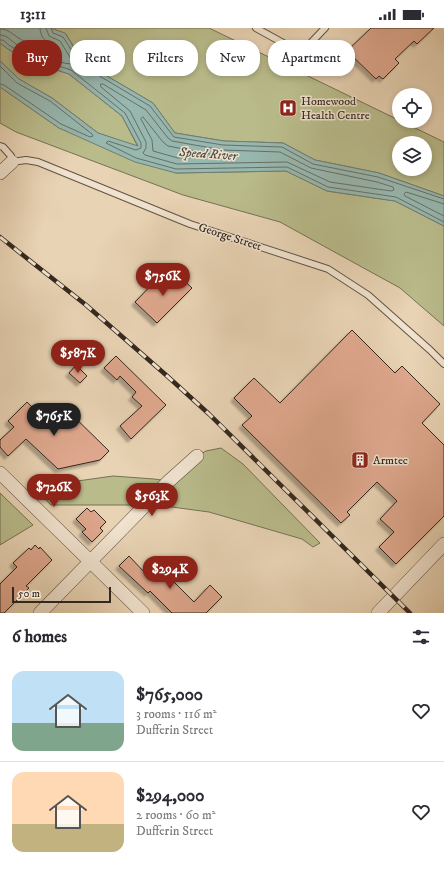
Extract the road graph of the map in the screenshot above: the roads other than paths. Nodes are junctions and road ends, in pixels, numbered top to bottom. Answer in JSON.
{"nodes":[{"id":1,"x":256,"y":28,"type":"edge"},
{"id":2,"x":325,"y":28,"type":"edge"},
{"id":3,"x":0,"y":146,"type":"edge"},
{"id":4,"x":12,"y":162,"type":"junction"},
{"id":5,"x":0,"y":173,"type":"edge"},
{"id":6,"x":444,"y":364,"type":"edge"},
{"id":7,"x":196,"y":456,"type":"dead end"},
{"id":8,"x":0,"y":473,"type":"edge"},
{"id":9,"x":444,"y":544,"type":"edge"},
{"id":10,"x":91,"y":560,"type":"junction"},
{"id":11,"x":40,"y":613,"type":"edge"},
{"id":12,"x":143,"y":613,"type":"edge"},
{"id":13,"x":378,"y":613,"type":"edge"}],
"edges":[{"from":1,"to":2,"type":"lane"},
{"from":3,"to":4,"type":"lane"},
{"from":4,"to":5,"type":"street"},
{"from":4,"to":6,"type":"lane","name":"George Street"},
{"from":7,"to":10,"type":"street"},
{"from":8,"to":10,"type":"street"},
{"from":9,"to":13,"type":"street"},
{"from":10,"to":11,"type":"street"},
{"from":10,"to":12,"type":"street"}]}
